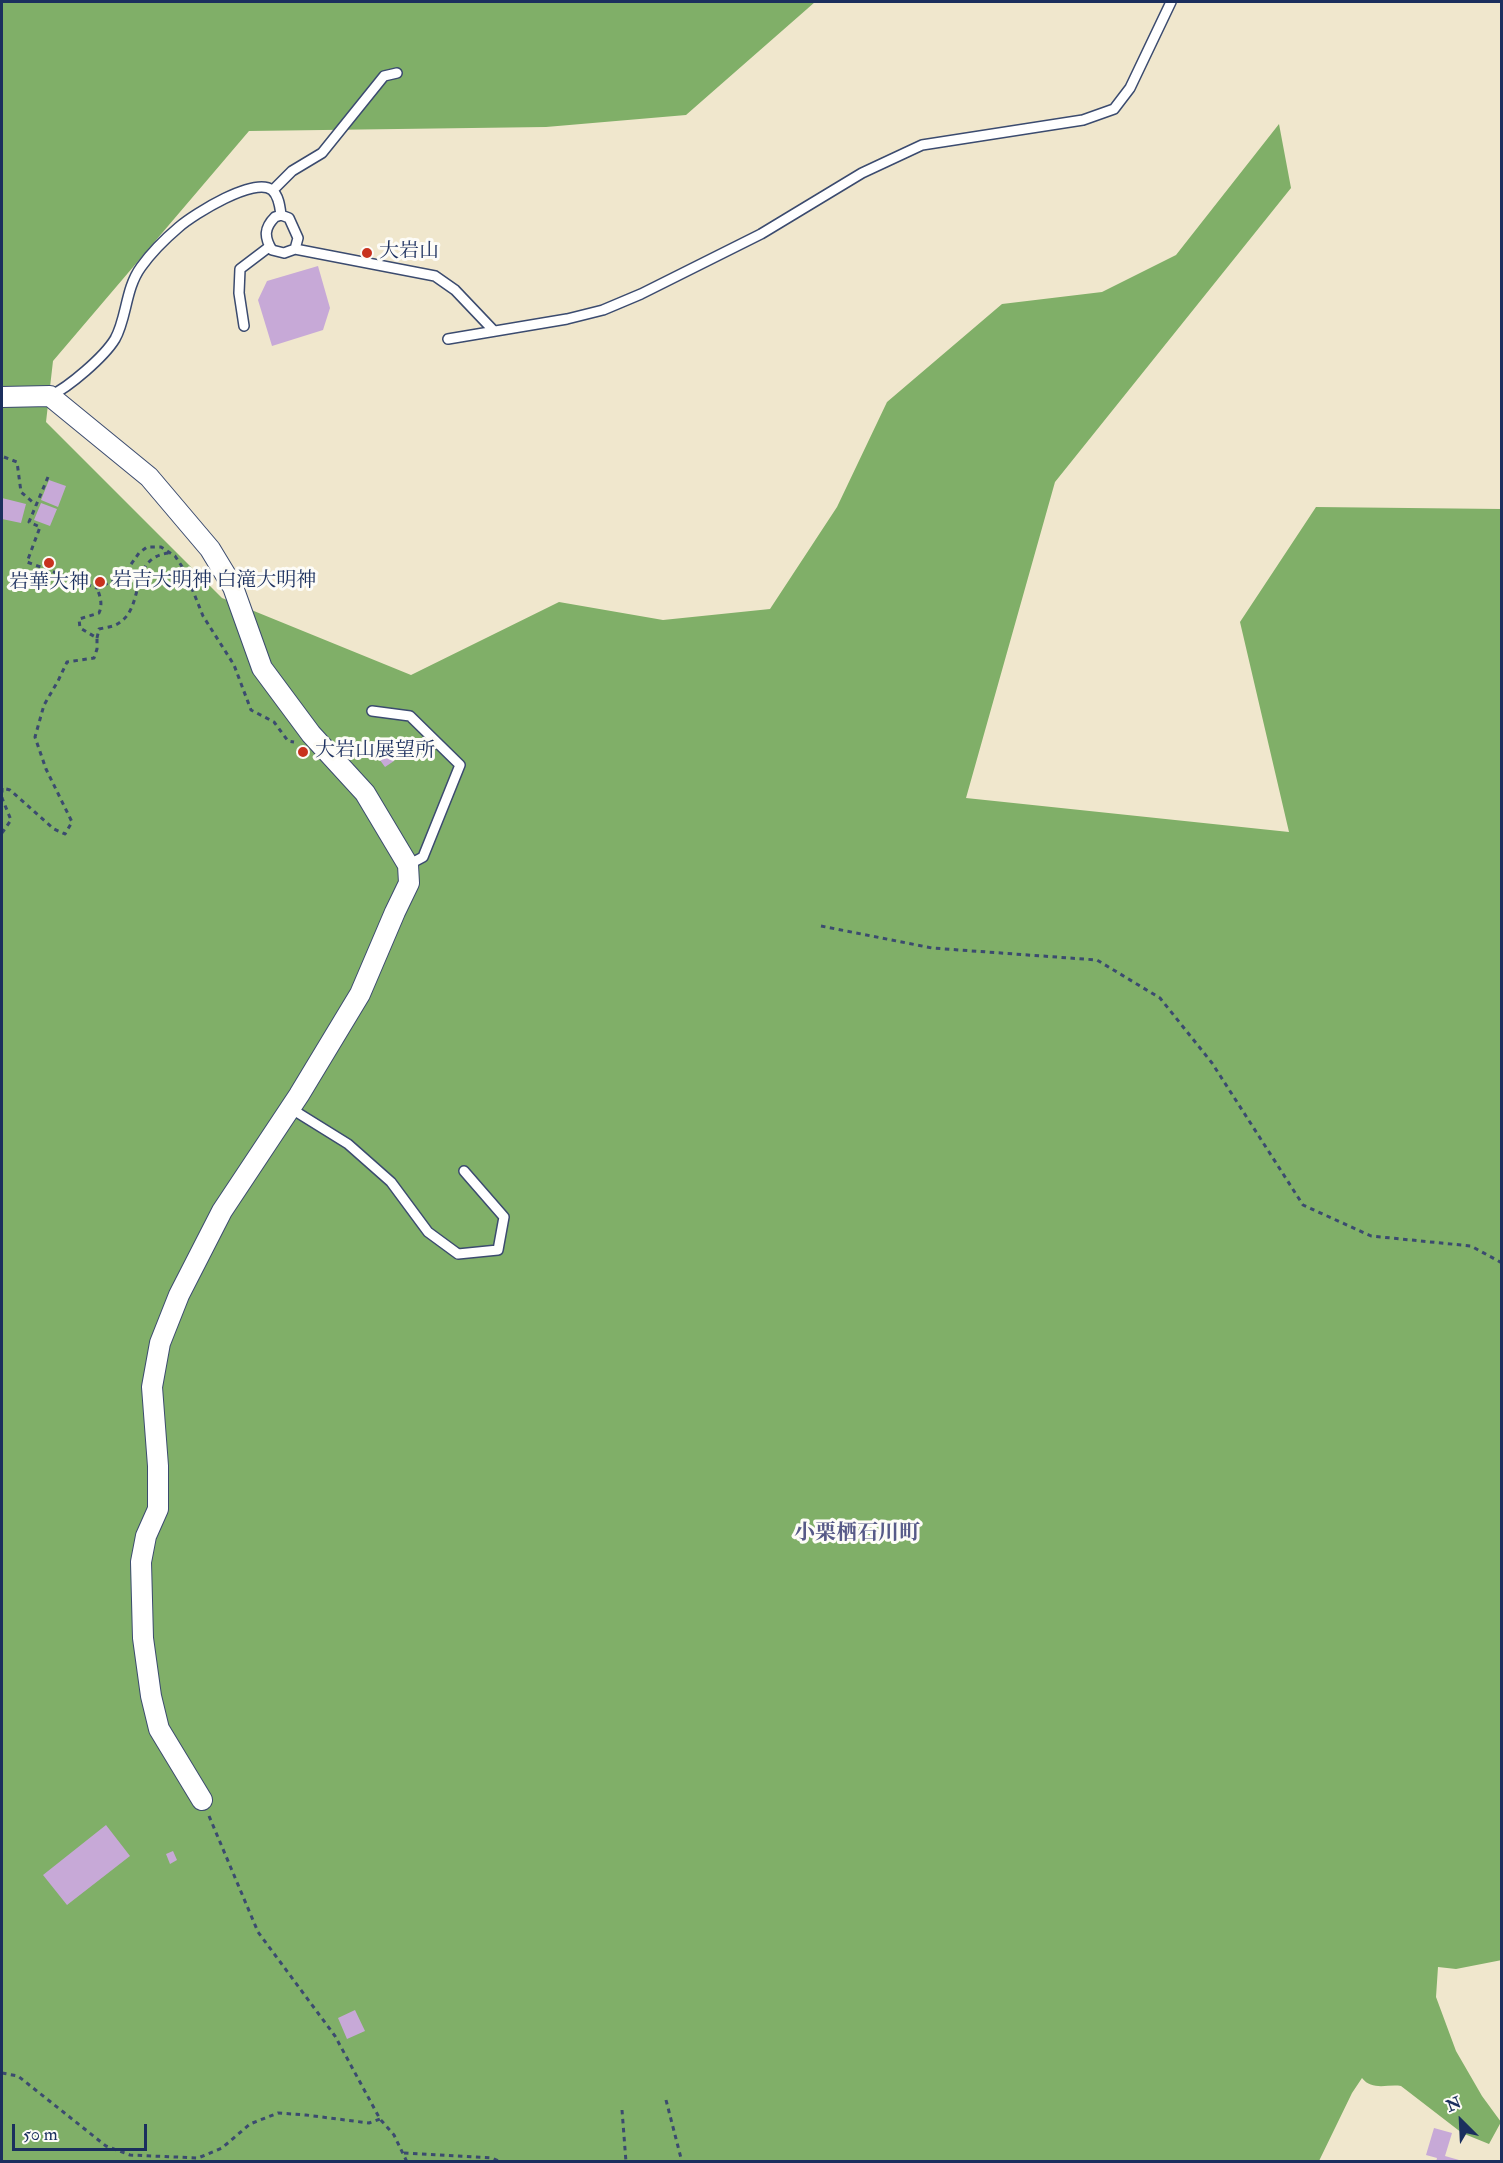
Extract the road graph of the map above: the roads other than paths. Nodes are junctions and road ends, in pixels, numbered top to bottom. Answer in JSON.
{"nodes":[{"id":1,"x":1171,"y":2,"type":"edge"},
{"id":2,"x":397,"y":73,"type":"dead end"},
{"id":3,"x":273,"y":190,"type":"junction"},
{"id":4,"x":281,"y":215,"type":"junction"},
{"id":5,"x":270,"y":247,"type":"junction"},
{"id":6,"x":295,"y":249,"type":"junction"},
{"id":7,"x":244,"y":326,"type":"dead end"},
{"id":8,"x":494,"y":332,"type":"junction"},
{"id":9,"x":448,"y":339,"type":"dead end"},
{"id":10,"x":51,"y":396,"type":"junction"},
{"id":11,"x":2,"y":397,"type":"edge"},
{"id":12,"x":372,"y":711,"type":"dead end"},
{"id":13,"x":408,"y":865,"type":"junction"},
{"id":14,"x":290,"y":1108,"type":"junction"},
{"id":15,"x":464,"y":1171,"type":"dead end"},
{"id":16,"x":202,"y":1800,"type":"road end"}],
"edges":[{"from":1,"to":8,"type":"lane"},
{"from":2,"to":3,"type":"lane"},
{"from":3,"to":4,"type":"lane"},
{"from":3,"to":10,"type":"lane"},
{"from":4,"to":5,"type":"lane"},
{"from":4,"to":6,"type":"lane"},
{"from":5,"to":6,"type":"lane"},
{"from":5,"to":7,"type":"lane"},
{"from":6,"to":8,"type":"lane"},
{"from":8,"to":9,"type":"lane"},
{"from":10,"to":11,"type":"street"},
{"from":10,"to":13,"type":"street"},
{"from":12,"to":13,"type":"lane"},
{"from":13,"to":14,"type":"street"},
{"from":14,"to":15,"type":"lane"},
{"from":14,"to":16,"type":"street"}]}
